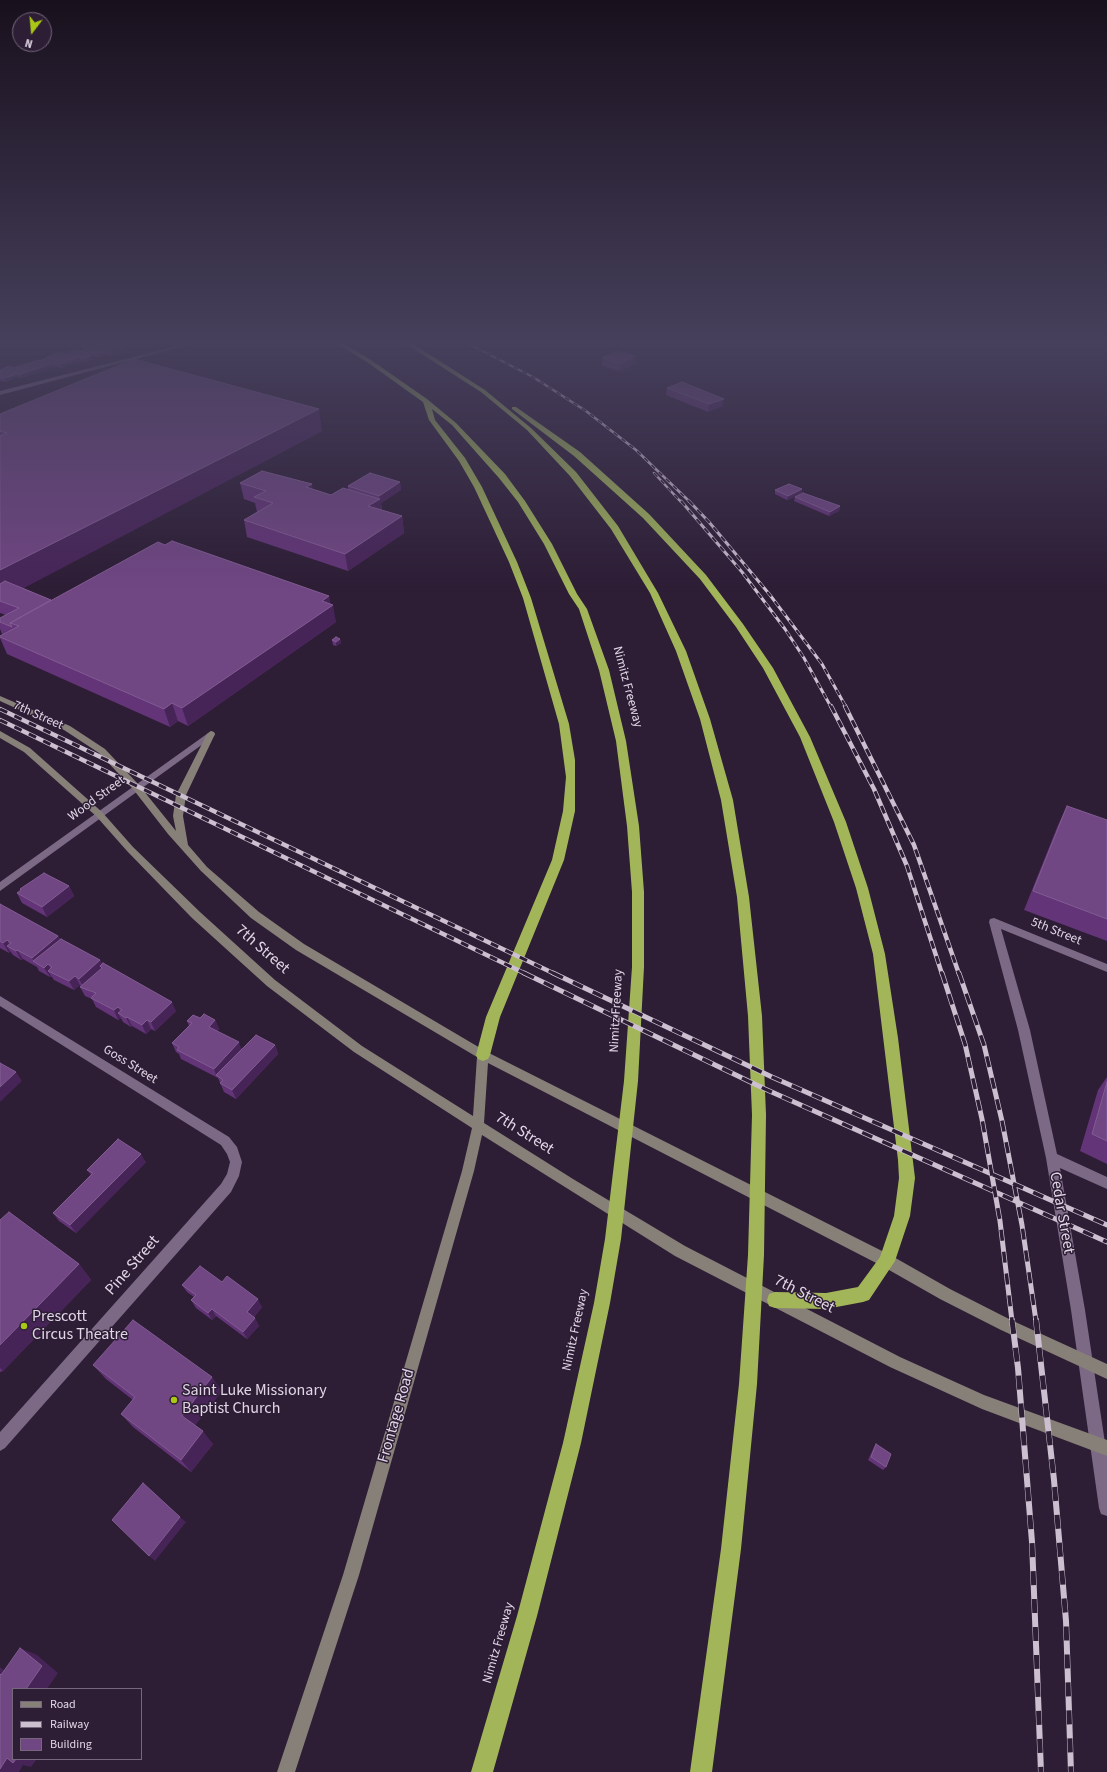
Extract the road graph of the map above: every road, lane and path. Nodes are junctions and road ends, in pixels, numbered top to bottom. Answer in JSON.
{"nodes":[{"id":1,"x":437,"y":427,"type":"edge"},
{"id":2,"x":457,"y":427,"type":"edge"},
{"id":3,"x":526,"y":427,"type":"edge"},
{"id":4,"x":541,"y":427,"type":"edge"},
{"id":5,"x":0,"y":698,"type":"edge"},
{"id":6,"x":0,"y":734,"type":"edge"},
{"id":7,"x":211,"y":734,"type":"joint"},
{"id":8,"x":136,"y":787,"type":"junction"},
{"id":9,"x":99,"y":814,"type":"junction"},
{"id":10,"x":183,"y":845,"type":"junction"},
{"id":11,"x":0,"y":887,"type":"edge"},
{"id":12,"x":994,"y":922,"type":"joint"},
{"id":13,"x":1107,"y":968,"type":"edge"},
{"id":14,"x":0,"y":1000,"type":"edge"},
{"id":15,"x":483,"y":1054,"type":"junction"},
{"id":16,"x":478,"y":1127,"type":"junction"},
{"id":17,"x":1052,"y":1158,"type":"junction"},
{"id":18,"x":236,"y":1162,"type":"joint"},
{"id":19,"x":1107,"y":1183,"type":"edge"},
{"id":20,"x":887,"y":1261,"type":"junction"},
{"id":21,"x":775,"y":1300,"type":"junction"},
{"id":22,"x":1107,"y":1372,"type":"edge"},
{"id":23,"x":0,"y":1442,"type":"edge"},
{"id":24,"x":1107,"y":1448,"type":"edge"},
{"id":25,"x":1106,"y":1503,"type":"edge"},
{"id":26,"x":286,"y":1772,"type":"edge"},
{"id":27,"x":482,"y":1772,"type":"edge"},
{"id":28,"x":701,"y":1772,"type":"edge"}],
"edges":[{"from":1,"to":15,"type":"highway"},
{"from":2,"to":27,"type":"highway","name":"Nimitz Freeway"},
{"from":3,"to":28,"type":"highway"},
{"from":4,"to":20,"type":"highway"},
{"from":5,"to":8,"type":"main road","name":"7th Street"},
{"from":6,"to":9,"type":"main road","name":"7th Street"},
{"from":7,"to":8,"type":"street","name":"Wood Street"},
{"from":7,"to":10,"type":"main road"},
{"from":8,"to":9,"type":"street","name":"Wood Street"},
{"from":8,"to":10,"type":"main road","name":"7th Street"},
{"from":9,"to":11,"type":"street","name":"Wood Street"},
{"from":9,"to":16,"type":"main road","name":"7th Street"},
{"from":10,"to":15,"type":"main road","name":"7th Street"},
{"from":12,"to":13,"type":"street","name":"5th Street"},
{"from":12,"to":17,"type":"street","name":"Cedar Street"},
{"from":14,"to":18,"type":"street","name":"Goss Street"},
{"from":15,"to":16,"type":"main road","name":"Frontage Road"},
{"from":15,"to":20,"type":"main road","name":"7th Street"},
{"from":16,"to":21,"type":"main road","name":"7th Street"},
{"from":16,"to":26,"type":"main road","name":"Frontage Road"},
{"from":17,"to":19,"type":"street"},
{"from":17,"to":25,"type":"street","name":"Cedar Street"},
{"from":18,"to":23,"type":"street","name":"Pine Street"},
{"from":20,"to":21,"type":"highway"},
{"from":20,"to":22,"type":"main road","name":"7th Street"},
{"from":21,"to":24,"type":"main road","name":"7th Street"}]}
